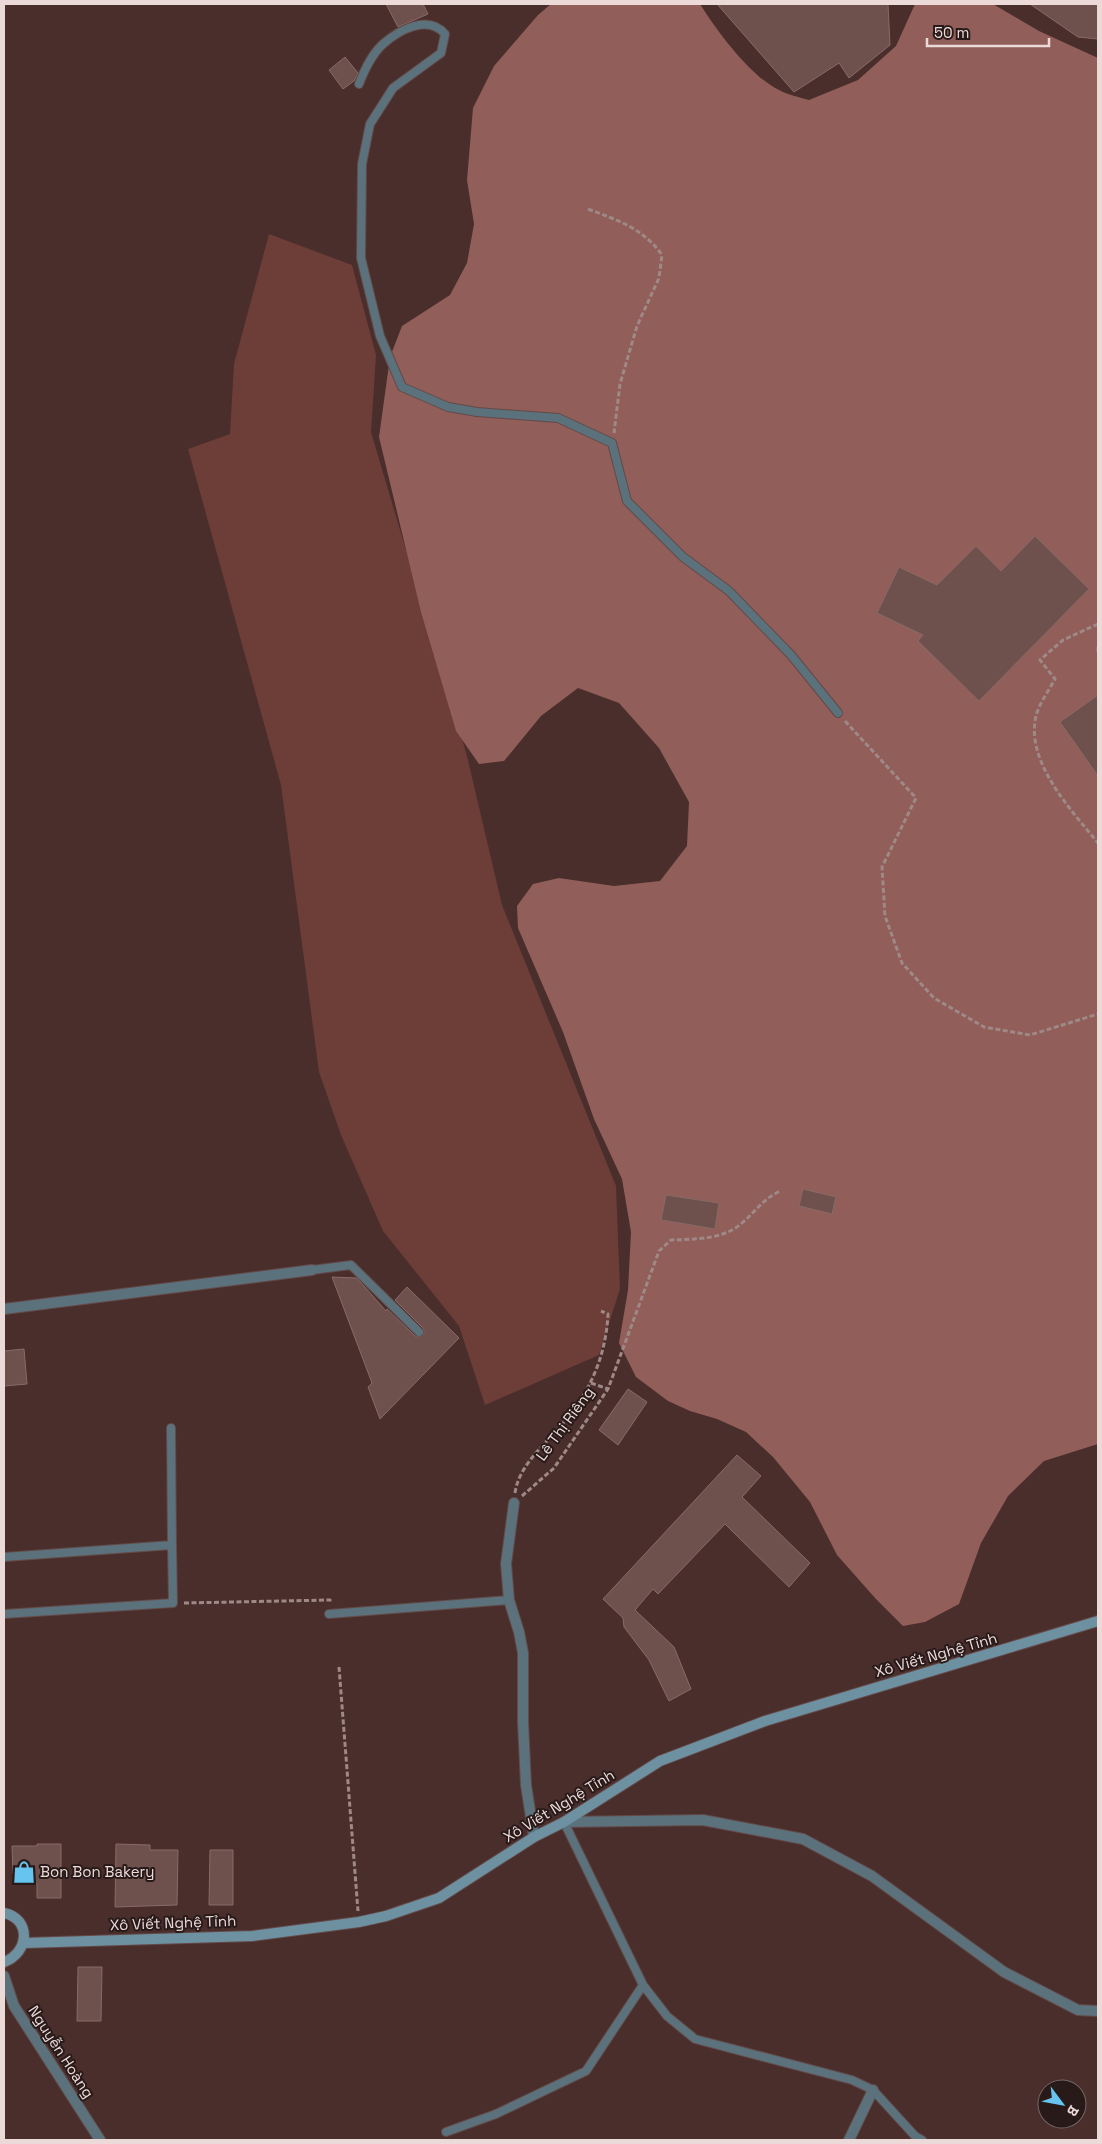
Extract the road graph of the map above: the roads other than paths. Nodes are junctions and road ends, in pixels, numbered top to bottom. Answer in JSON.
{"nodes":[{"id":1,"x":358,"y":84,"type":"dead end"},
{"id":2,"x":838,"y":713,"type":"road end"},
{"id":3,"x":312,"y":1270,"type":"joint"},
{"id":4,"x":4,"y":1309,"type":"edge"},
{"id":5,"x":419,"y":1332,"type":"dead end"},
{"id":6,"x":172,"y":1428,"type":"dead end"},
{"id":7,"x":514,"y":1503,"type":"road end"},
{"id":8,"x":172,"y":1546,"type":"junction"},
{"id":9,"x":4,"y":1557,"type":"edge"},
{"id":10,"x":509,"y":1600,"type":"junction"},
{"id":11,"x":4,"y":1614,"type":"edge"},
{"id":12,"x":330,"y":1614,"type":"road end"},
{"id":13,"x":1098,"y":1621,"type":"edge"},
{"id":14,"x":564,"y":1822,"type":"junction"},
{"id":15,"x":534,"y":1836,"type":"junction"},
{"id":16,"x":4,"y":1913,"type":"edge"},
{"id":17,"x":24,"y":1943,"type":"junction"},
{"id":18,"x":4,"y":1962,"type":"edge"},
{"id":19,"x":4,"y":1976,"type":"edge"},
{"id":20,"x":643,"y":1985,"type":"junction"},
{"id":21,"x":1098,"y":2011,"type":"edge"},
{"id":22,"x":874,"y":2090,"type":"junction"},
{"id":23,"x":446,"y":2132,"type":"dead end"},
{"id":24,"x":100,"y":2140,"type":"edge"},
{"id":25,"x":849,"y":2140,"type":"edge"},
{"id":26,"x":922,"y":2140,"type":"edge"}],
"edges":[{"from":1,"to":2,"type":"lane"},
{"from":3,"to":4,"type":"street"},
{"from":3,"to":5,"type":"lane"},
{"from":6,"to":8,"type":"lane"},
{"from":7,"to":10,"type":"street"},
{"from":8,"to":9,"type":"lane"},
{"from":8,"to":11,"type":"lane"},
{"from":10,"to":12,"type":"lane"},
{"from":10,"to":15,"type":"street"},
{"from":13,"to":14,"type":"main road","name":"Xô Viết Nghệ Tỉnh"},
{"from":14,"to":15,"type":"main road","name":"Xô Viết Nghệ Tỉnh"},
{"from":14,"to":20,"type":"lane"},
{"from":14,"to":21,"type":"street"},
{"from":15,"to":17,"type":"main road","name":"Xô Viết Nghệ Tỉnh"},
{"from":16,"to":17,"type":"main road"},
{"from":17,"to":18,"type":"main road"},
{"from":19,"to":24,"type":"street","name":"Nguyễn Hoàng"},
{"from":20,"to":22,"type":"lane"},
{"from":20,"to":23,"type":"lane"},
{"from":22,"to":25,"type":"street"},
{"from":22,"to":26,"type":"lane"}]}
